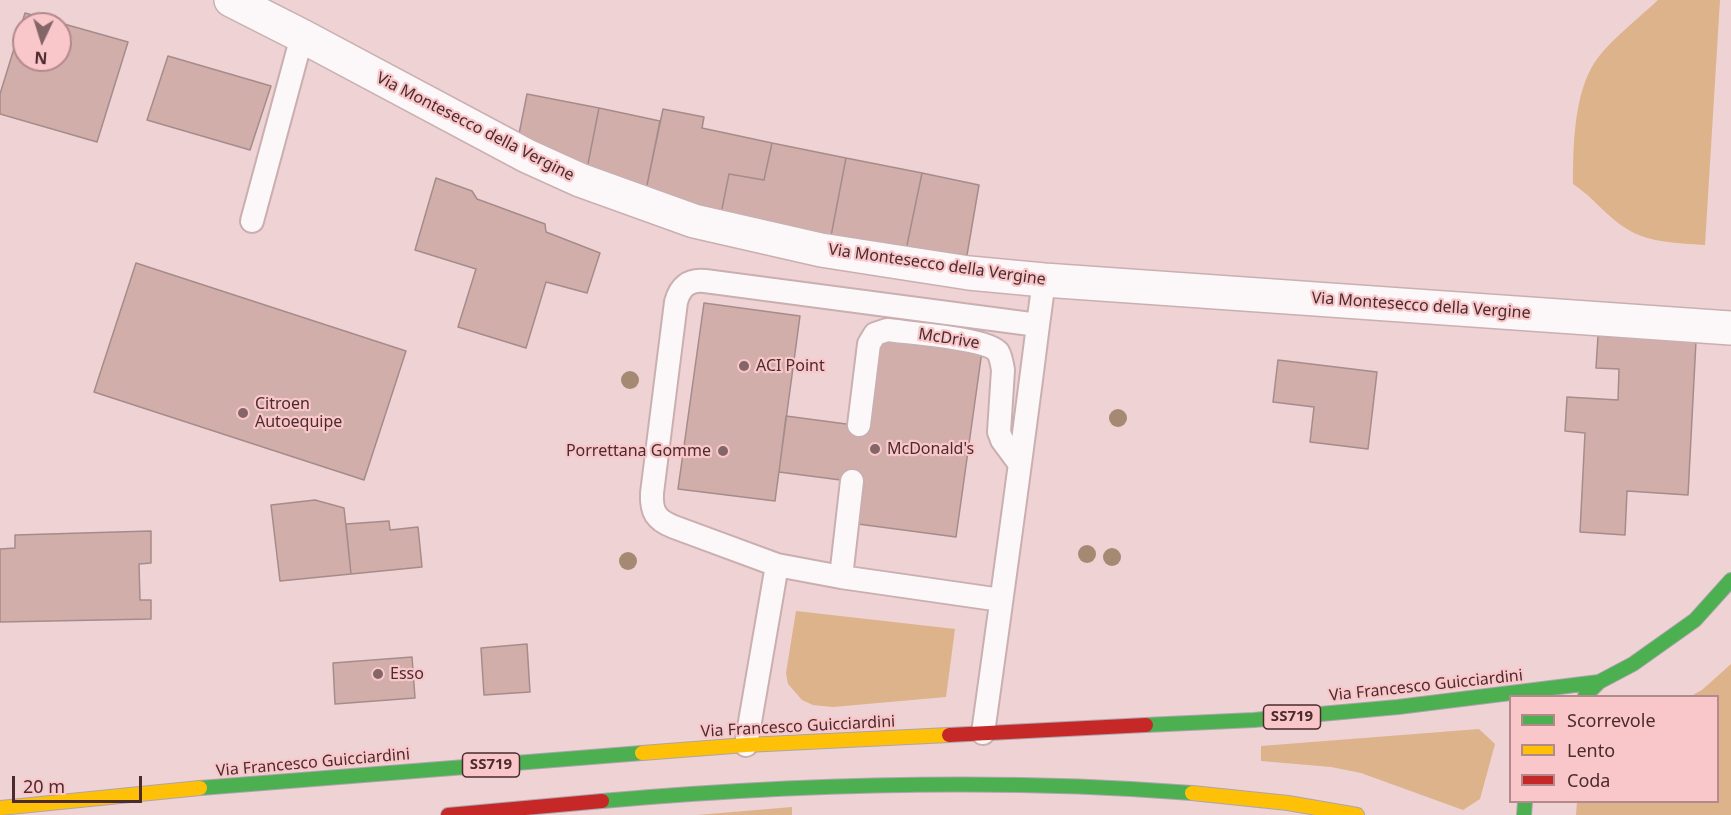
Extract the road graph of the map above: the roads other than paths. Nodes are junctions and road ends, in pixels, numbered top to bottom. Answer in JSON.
{"nodes":[{"id":1,"x":231,"y":0,"type":"edge"},
{"id":2,"x":302,"y":36,"type":"junction"},
{"id":3,"x":252,"y":221,"type":"dead end"},
{"id":4,"x":1044,"y":280,"type":"junction"},
{"id":5,"x":1038,"y":325,"type":"junction"},
{"id":6,"x":1731,"y":328,"type":"edge"},
{"id":7,"x":860,"y":425,"type":"dead end"},
{"id":8,"x":1019,"y":463,"type":"junction"},
{"id":9,"x":852,"y":482,"type":"dead end"},
{"id":10,"x":777,"y":565,"type":"junction"},
{"id":11,"x":841,"y":577,"type":"junction"},
{"id":12,"x":1731,"y":580,"type":"edge"},
{"id":13,"x":1001,"y":600,"type":"junction"},
{"id":14,"x":1599,"y":682,"type":"junction"},
{"id":15,"x":1586,"y":695,"type":"edge"},
{"id":16,"x":983,"y":733,"type":"junction"},
{"id":17,"x":746,"y":745,"type":"junction"},
{"id":18,"x":0,"y":808,"type":"edge"},
{"id":19,"x":448,"y":815,"type":"edge"},
{"id":20,"x":1357,"y":815,"type":"edge"}],
"edges":[{"from":1,"to":2,"type":"street","name":"Via Montesecco della Vergine"},
{"from":2,"to":3,"type":"lane"},
{"from":2,"to":4,"type":"street","name":"Via Montesecco della Vergine"},
{"from":4,"to":5,"type":"lane"},
{"from":4,"to":6,"type":"street","name":"Via Montesecco della Vergine"},
{"from":5,"to":8,"type":"lane"},
{"from":5,"to":10,"type":"lane"},
{"from":7,"to":8,"type":"lane","name":"McDrive"},
{"from":8,"to":13,"type":"lane"},
{"from":9,"to":11,"type":"lane"},
{"from":10,"to":11,"type":"lane"},
{"from":10,"to":17,"type":"lane"},
{"from":11,"to":13,"type":"lane"},
{"from":12,"to":14,"type":"main road"},
{"from":13,"to":16,"type":"lane"},
{"from":14,"to":15,"type":"main road"},
{"from":14,"to":16,"type":"main road","name":"Via Francesco Guicciardini","number":"SS719"},
{"from":16,"to":17,"type":"main road","name":"Via Francesco Guicciardini","number":"SS719"},
{"from":17,"to":18,"type":"main road","name":"Via Francesco Guicciardini","number":"SS719"},
{"from":19,"to":20,"type":"main road"}]}
